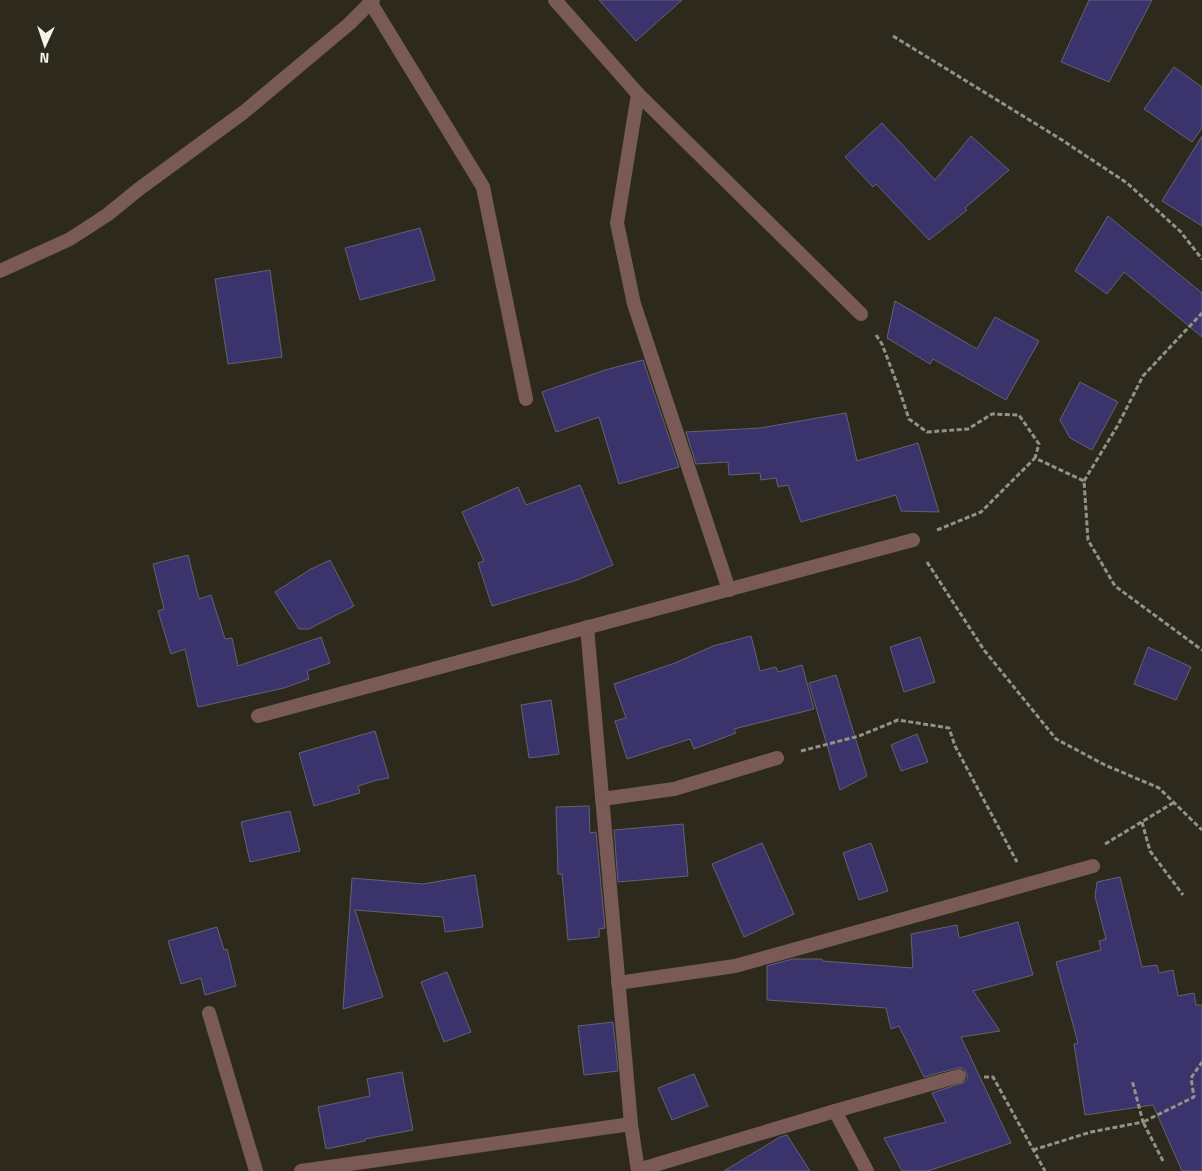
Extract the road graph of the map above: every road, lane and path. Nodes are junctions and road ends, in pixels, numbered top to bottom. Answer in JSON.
{"nodes":[{"id":1,"x":371,"y":0,"type":"edge"},
{"id":2,"x":555,"y":0,"type":"edge"},
{"id":3,"x":893,"y":36,"type":"dead end"},
{"id":4,"x":638,"y":94,"type":"junction"},
{"id":5,"x":1202,"y":259,"type":"edge"},
{"id":6,"x":0,"y":271,"type":"edge"},
{"id":7,"x":1202,"y":313,"type":"edge"},
{"id":8,"x":861,"y":314,"type":"joint"},
{"id":9,"x":526,"y":399,"type":"dead end"},
{"id":10,"x":1034,"y":458,"type":"junction"},
{"id":11,"x":1084,"y":481,"type":"junction"},
{"id":12,"x":913,"y":540,"type":"junction"},
{"id":13,"x":729,"y":590,"type":"junction"},
{"id":14,"x":588,"y":627,"type":"junction"},
{"id":15,"x":1202,"y":650,"type":"edge"},
{"id":16,"x":258,"y":716,"type":"dead end"},
{"id":17,"x":777,"y":758,"type":"joint"},
{"id":18,"x":602,"y":798,"type":"junction"},
{"id":19,"x":1173,"y":803,"type":"junction"},
{"id":20,"x":1142,"y":822,"type":"junction"},
{"id":21,"x":1202,"y":830,"type":"edge"},
{"id":22,"x":1093,"y":866,"type":"joint"},
{"id":23,"x":1029,"y":884,"type":"junction"},
{"id":24,"x":1183,"y":895,"type":"dead end"},
{"id":25,"x":618,"y":983,"type":"junction"},
{"id":26,"x":208,"y":1013,"type":"dead end"},
{"id":27,"x":1202,"y":1062,"type":"edge"},
{"id":28,"x":958,"y":1076,"type":"joint"},
{"id":29,"x":1132,"y":1080,"type":"dead end"},
{"id":30,"x":835,"y":1111,"type":"junction"},
{"id":31,"x":1143,"y":1122,"type":"junction"},
{"id":32,"x":631,"y":1124,"type":"junction"},
{"id":33,"x":1033,"y":1150,"type":"junction"},
{"id":34,"x":1163,"y":1161,"type":"dead end"},
{"id":35,"x":638,"y":1170,"type":"edge"},
{"id":36,"x":256,"y":1171,"type":"edge"},
{"id":37,"x":301,"y":1171,"type":"edge"},
{"id":38,"x":867,"y":1171,"type":"edge"},
{"id":39,"x":1044,"y":1171,"type":"edge"}],
"edges":[{"from":1,"to":6,"type":"street"},
{"from":1,"to":9,"type":"street"},
{"from":2,"to":4,"type":"street"},
{"from":3,"to":5,"type":"path"},
{"from":4,"to":8,"type":"street"},
{"from":4,"to":13,"type":"street"},
{"from":7,"to":11,"type":"path"},
{"from":8,"to":10,"type":"path"},
{"from":10,"to":11,"type":"path"},
{"from":10,"to":12,"type":"path"},
{"from":11,"to":15,"type":"path"},
{"from":12,"to":13,"type":"street"},
{"from":12,"to":19,"type":"path"},
{"from":13,"to":14,"type":"street"},
{"from":14,"to":16,"type":"street"},
{"from":14,"to":18,"type":"street"},
{"from":17,"to":18,"type":"street"},
{"from":17,"to":23,"type":"path"},
{"from":18,"to":25,"type":"street"},
{"from":19,"to":20,"type":"path"},
{"from":19,"to":21,"type":"path"},
{"from":20,"to":22,"type":"path"},
{"from":20,"to":24,"type":"path"},
{"from":22,"to":23,"type":"street"},
{"from":23,"to":25,"type":"street"},
{"from":25,"to":32,"type":"street"},
{"from":26,"to":36,"type":"street"},
{"from":27,"to":31,"type":"path"},
{"from":28,"to":30,"type":"street"},
{"from":28,"to":33,"type":"path"},
{"from":29,"to":31,"type":"path"},
{"from":30,"to":35,"type":"street"},
{"from":30,"to":38,"type":"street"},
{"from":31,"to":33,"type":"path"},
{"from":31,"to":34,"type":"path"},
{"from":32,"to":35,"type":"street"},
{"from":32,"to":37,"type":"street"},
{"from":33,"to":39,"type":"path"}]}
